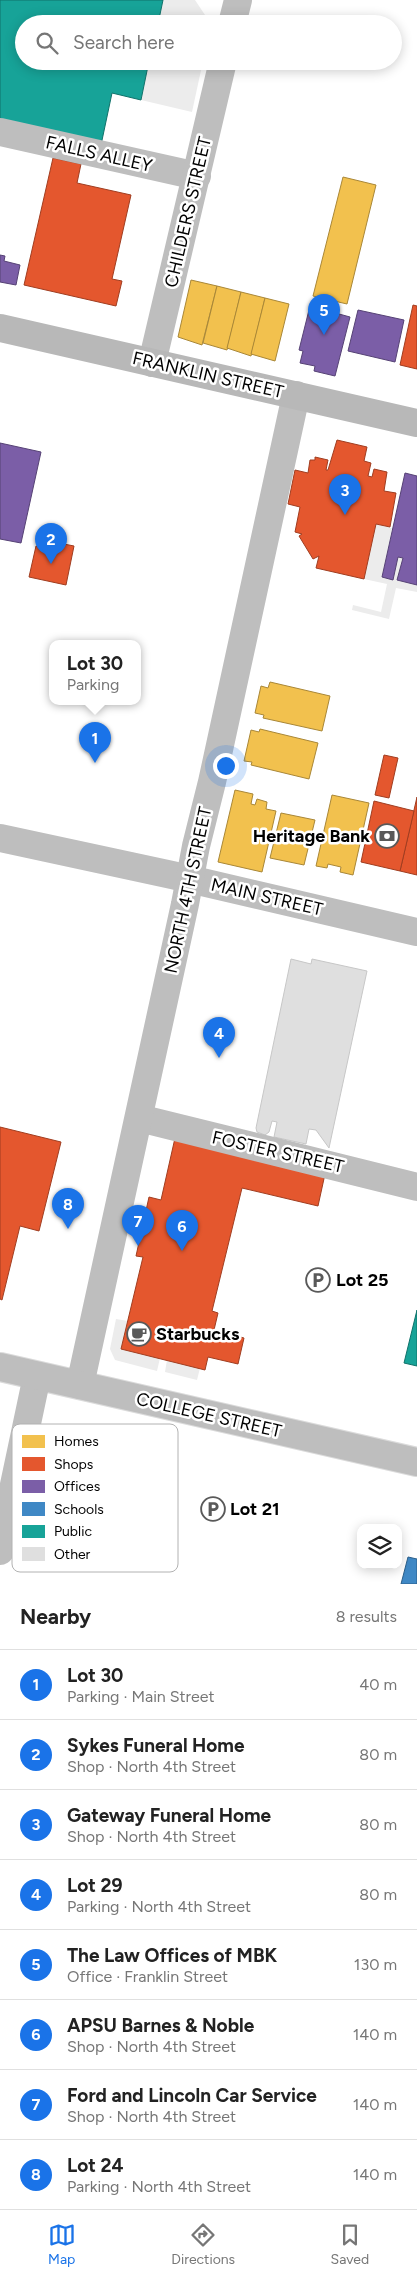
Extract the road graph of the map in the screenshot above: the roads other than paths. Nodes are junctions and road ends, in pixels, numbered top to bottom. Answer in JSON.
{"nodes":[{"id":1,"x":238,"y":0,"type":"edge"},
{"id":2,"x":234,"y":15,"type":"edge"},
{"id":3,"x":222,"y":70,"type":"edge"},
{"id":4,"x":0,"y":132,"type":"edge"},
{"id":5,"x":197,"y":176,"type":"junction"},
{"id":6,"x":0,"y":328,"type":"edge"},
{"id":7,"x":152,"y":363,"type":"junction"},
{"id":8,"x":296,"y":395,"type":"junction"},
{"id":9,"x":417,"y":422,"type":"edge"},
{"id":10,"x":0,"y":838,"type":"edge"},
{"id":11,"x":190,"y":879,"type":"junction"},
{"id":12,"x":417,"y":932,"type":"edge"},
{"id":13,"x":139,"y":1118,"type":"junction"},
{"id":14,"x":417,"y":1187,"type":"edge"},
{"id":15,"x":0,"y":1367,"type":"edge"},
{"id":16,"x":36,"y":1376,"type":"junction"},
{"id":17,"x":80,"y":1385,"type":"junction"},
{"id":18,"x":26,"y":1424,"type":"edge"},
{"id":19,"x":417,"y":1462,"type":"edge"},
{"id":20,"x":12,"y":1493,"type":"edge"},
{"id":21,"x":0,"y":1551,"type":"edge"}],
"edges":[{"from":1,"to":2,"type":"street"},
{"from":3,"to":5,"type":"street","name":"CHILDERS STREET"},
{"from":4,"to":5,"type":"street","name":"FALLS ALLEY"},
{"from":5,"to":7,"type":"street","name":"CHILDERS STREET"},
{"from":6,"to":7,"type":"street","name":"FRANKLIN STREET"},
{"from":7,"to":8,"type":"street","name":"FRANKLIN STREET"},
{"from":8,"to":9,"type":"street","name":"FRANKLIN STREET"},
{"from":8,"to":11,"type":"street","name":"NORTH 4TH STREET"},
{"from":10,"to":11,"type":"street","name":"MAIN STREET"},
{"from":11,"to":12,"type":"street","name":"MAIN STREET"},
{"from":11,"to":13,"type":"street","name":"NORTH 4TH STREET"},
{"from":13,"to":14,"type":"street","name":"FOSTER STREET"},
{"from":13,"to":17,"type":"street","name":"NORTH 4TH STREET"},
{"from":15,"to":16,"type":"street","name":"COLLEGE STREET"},
{"from":16,"to":17,"type":"street","name":"COLLEGE STREET"},
{"from":16,"to":18,"type":"street"},
{"from":17,"to":19,"type":"street","name":"COLLEGE STREET"},
{"from":20,"to":21,"type":"street"}]}
